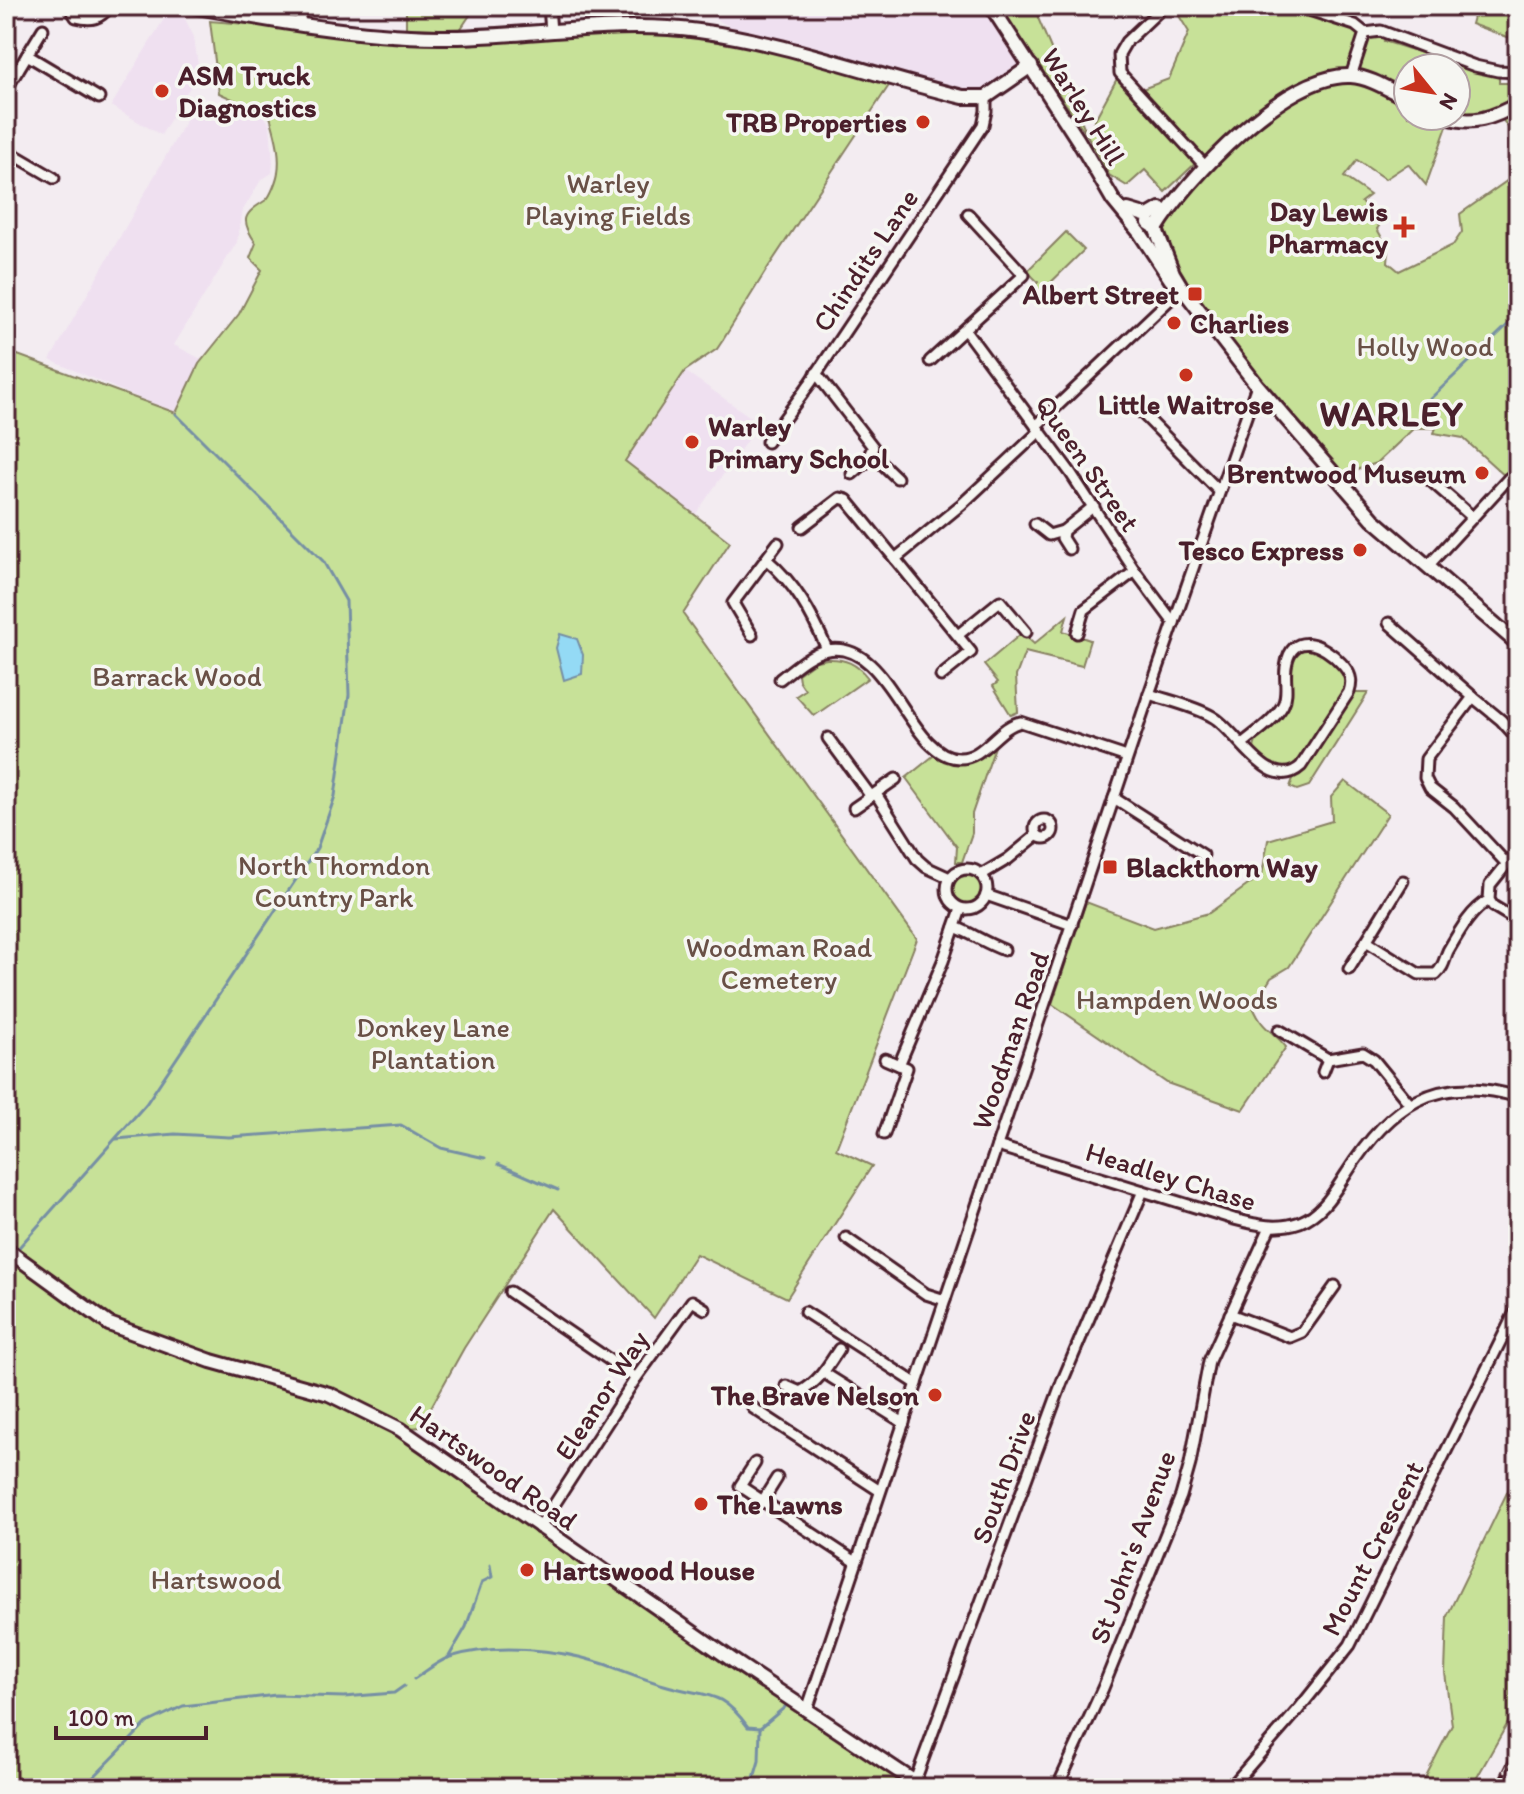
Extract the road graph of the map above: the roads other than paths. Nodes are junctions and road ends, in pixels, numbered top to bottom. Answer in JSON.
{"nodes":[{"id":1,"x":69,"y":6,"type":"edge"},
{"id":2,"x":110,"y":6,"type":"edge"},
{"id":3,"x":192,"y":6,"type":"edge"},
{"id":4,"x":301,"y":6,"type":"edge"},
{"id":5,"x":549,"y":6,"type":"edge"},
{"id":6,"x":991,"y":6,"type":"edge"},
{"id":7,"x":1164,"y":6,"type":"edge"},
{"id":8,"x":1297,"y":6,"type":"edge"},
{"id":9,"x":300,"y":24,"type":"junction"},
{"id":10,"x":43,"y":29,"type":"dead end"},
{"id":11,"x":551,"y":32,"type":"junction"},
{"id":12,"x":1365,"y":33,"type":"junction"},
{"id":13,"x":27,"y":55,"type":"junction"},
{"id":14,"x":1031,"y":66,"type":"junction"},
{"id":15,"x":1518,"y":72,"type":"edge"},
{"id":16,"x":1351,"y":76,"type":"junction"},
{"id":17,"x":6,"y":90,"type":"edge"},
{"id":18,"x":1392,"y":91,"type":"edge"},
{"id":19,"x":986,"y":97,"type":"junction"},
{"id":20,"x":99,"y":98,"type":"dead end"},
{"id":21,"x":1518,"y":104,"type":"edge"},
{"id":22,"x":1472,"y":121,"type":"edge"},
{"id":23,"x":6,"y":150,"type":"edge"},
{"id":24,"x":1205,"y":166,"type":"junction"},
{"id":25,"x":54,"y":178,"type":"dead end"},
{"id":26,"x":1109,"y":192,"type":"junction"},
{"id":27,"x":1179,"y":193,"type":"junction"},
{"id":28,"x":1160,"y":209,"type":"junction"},
{"id":29,"x":1128,"y":210,"type":"junction"},
{"id":30,"x":968,"y":214,"type":"dead end"},
{"id":31,"x":1148,"y":229,"type":"junction"},
{"id":32,"x":1182,"y":288,"type":"junction"},
{"id":33,"x":965,"y":330,"type":"junction"},
{"id":34,"x":930,"y":361,"type":"dead end"},
{"id":35,"x":816,"y":373,"type":"junction"},
{"id":36,"x":1257,"y":385,"type":"junction"},
{"id":37,"x":1142,"y":413,"type":"dead end"},
{"id":38,"x":1038,"y":429,"type":"junction"},
{"id":39,"x":767,"y":442,"type":"dead end"},
{"id":40,"x":872,"y":454,"type":"junction"},
{"id":41,"x":852,"y":474,"type":"dead end"},
{"id":42,"x":897,"y":478,"type":"dead end"},
{"id":43,"x":1509,"y":478,"type":"dead end"},
{"id":44,"x":1430,"y":480,"type":"dead end"},
{"id":45,"x":1218,"y":490,"type":"junction"},
{"id":46,"x":1094,"y":506,"type":"junction"},
{"id":47,"x":1471,"y":516,"type":"junction"},
{"id":48,"x":1035,"y":524,"type":"dead end"},
{"id":49,"x":802,"y":527,"type":"dead end"},
{"id":50,"x":1063,"y":531,"type":"junction"},
{"id":51,"x":778,"y":543,"type":"dead end"},
{"id":52,"x":1069,"y":549,"type":"dead end"},
{"id":53,"x":766,"y":559,"type":"junction"},
{"id":54,"x":895,"y":559,"type":"junction"},
{"id":55,"x":1428,"y":566,"type":"junction"},
{"id":56,"x":1135,"y":571,"type":"junction"},
{"id":57,"x":1174,"y":623,"type":"junction"},
{"id":58,"x":1389,"y":623,"type":"dead end"},
{"id":59,"x":1026,"y":632,"type":"dead end"},
{"id":60,"x":1077,"y":633,"type":"dead end"},
{"id":61,"x":752,"y":635,"type":"dead end"},
{"id":62,"x":958,"y":635,"type":"junction"},
{"id":63,"x":1516,"y":638,"type":"edge"},
{"id":64,"x":827,"y":649,"type":"junction"},
{"id":65,"x":941,"y":676,"type":"dead end"},
{"id":66,"x":780,"y":679,"type":"dead end"},
{"id":67,"x":1149,"y":694,"type":"junction"},
{"id":68,"x":1473,"y":697,"type":"junction"},
{"id":69,"x":828,"y":738,"type":"dead end"},
{"id":70,"x":1518,"y":739,"type":"edge"},
{"id":71,"x":1242,"y":744,"type":"junction"},
{"id":72,"x":1127,"y":757,"type":"junction"},
{"id":73,"x":1425,"y":778,"type":"junction"},
{"id":74,"x":896,"y":779,"type":"dead end"},
{"id":75,"x":1415,"y":784,"type":"dead end"},
{"id":76,"x":873,"y":795,"type":"junction"},
{"id":77,"x":1114,"y":798,"type":"junction"},
{"id":78,"x":854,"y":808,"type":"dead end"},
{"id":79,"x":1037,"y":835,"type":"dead end"},
{"id":80,"x":1518,"y":850,"type":"edge"},
{"id":81,"x":1203,"y":855,"type":"dead end"},
{"id":82,"x":1507,"y":864,"type":"junction"},
{"id":83,"x":981,"y":875,"type":"junction"},
{"id":84,"x":950,"y":878,"type":"junction"},
{"id":85,"x":1403,"y":881,"type":"dead end"},
{"id":86,"x":986,"y":895,"type":"junction"},
{"id":87,"x":1489,"y":900,"type":"junction"},
{"id":88,"x":961,"y":909,"type":"junction"},
{"id":89,"x":1518,"y":921,"type":"edge"},
{"id":90,"x":1072,"y":925,"type":"junction"},
{"id":91,"x":955,"y":927,"type":"junction"},
{"id":92,"x":1366,"y":941,"type":"junction"},
{"id":93,"x":1004,"y":950,"type":"dead end"},
{"id":94,"x":1349,"y":969,"type":"dead end"},
{"id":95,"x":1279,"y":1030,"type":"dead end"},
{"id":96,"x":885,"y":1059,"type":"dead end"},
{"id":97,"x":1328,"y":1059,"type":"junction"},
{"id":98,"x":907,"y":1068,"type":"junction"},
{"id":99,"x":1323,"y":1072,"type":"dead end"},
{"id":100,"x":1518,"y":1097,"type":"edge"},
{"id":101,"x":1409,"y":1103,"type":"junction"},
{"id":102,"x":884,"y":1134,"type":"dead end"},
{"id":103,"x":997,"y":1146,"type":"junction"},
{"id":104,"x":1143,"y":1191,"type":"junction"},
{"id":105,"x":1270,"y":1227,"type":"junction"},
{"id":106,"x":846,"y":1238,"type":"dead end"},
{"id":107,"x":6,"y":1249,"type":"edge"},
{"id":108,"x":1329,"y":1289,"type":"dead end"},
{"id":109,"x":510,"y":1292,"type":"dead end"},
{"id":110,"x":945,"y":1300,"type":"junction"},
{"id":111,"x":1518,"y":1306,"type":"edge"},
{"id":112,"x":705,"y":1309,"type":"dead end"},
{"id":113,"x":805,"y":1312,"type":"dead end"},
{"id":114,"x":1230,"y":1314,"type":"junction"},
{"id":115,"x":839,"y":1349,"type":"dead end"},
{"id":116,"x":824,"y":1373,"type":"junction"},
{"id":117,"x":636,"y":1378,"type":"junction"},
{"id":118,"x":917,"y":1384,"type":"junction"},
{"id":119,"x":786,"y":1386,"type":"dead end"},
{"id":120,"x":753,"y":1408,"type":"dead end"},
{"id":121,"x":904,"y":1423,"type":"junction"},
{"id":122,"x":755,"y":1463,"type":"dead end"},
{"id":123,"x":777,"y":1478,"type":"dead end"},
{"id":124,"x":880,"y":1491,"type":"junction"},
{"id":125,"x":762,"y":1502,"type":"junction"},
{"id":126,"x":539,"y":1528,"type":"junction"},
{"id":127,"x":856,"y":1562,"type":"junction"},
{"id":128,"x":807,"y":1710,"type":"junction"},
{"id":129,"x":919,"y":1785,"type":"edge"},
{"id":130,"x":1057,"y":1788,"type":"edge"},
{"id":131,"x":1230,"y":1788,"type":"edge"}],
"edges":[{"from":1,"to":2,"type":"street"},
{"from":3,"to":9,"type":"street"},
{"from":4,"to":9,"type":"street"},
{"from":5,"to":11,"type":"street"},
{"from":6,"to":14,"type":"street","name":"Warley Hill"},
{"from":7,"to":24,"type":"street"},
{"from":8,"to":12,"type":"street"},
{"from":9,"to":11,"type":"street"},
{"from":10,"to":13,"type":"street"},
{"from":11,"to":19,"type":"street"},
{"from":12,"to":15,"type":"street"},
{"from":12,"to":16,"type":"street"},
{"from":13,"to":17,"type":"street"},
{"from":13,"to":20,"type":"street"},
{"from":14,"to":19,"type":"street"},
{"from":14,"to":26,"type":"street","name":"Warley Hill"},
{"from":16,"to":18,"type":"street"},
{"from":16,"to":24,"type":"street"},
{"from":19,"to":35,"type":"street","name":"Chindits Lane"},
{"from":21,"to":22,"type":"street"},
{"from":23,"to":25,"type":"street"},
{"from":24,"to":27,"type":"street"},
{"from":26,"to":29,"type":"street","name":"Warley Hill"},
{"from":26,"to":31,"type":"street","name":"Warley Hill"},
{"from":27,"to":28,"type":"street"},
{"from":27,"to":31,"type":"street"},
{"from":28,"to":29,"type":"street"},
{"from":28,"to":31,"type":"street"},
{"from":29,"to":31,"type":"street","name":"Warley Hill"},
{"from":30,"to":33,"type":"street"},
{"from":31,"to":32,"type":"street","name":"Warley Hill"},
{"from":32,"to":36,"type":"street","name":"Warley Hill"},
{"from":32,"to":38,"type":"street"},
{"from":33,"to":34,"type":"street"},
{"from":33,"to":38,"type":"street","name":"Queen Street"},
{"from":35,"to":39,"type":"street","name":"Chindits Lane"},
{"from":35,"to":40,"type":"street"},
{"from":36,"to":45,"type":"street","name":"Woodman Road"},
{"from":36,"to":55,"type":"street","name":"Warley Hill"},
{"from":37,"to":45,"type":"street"},
{"from":38,"to":46,"type":"street","name":"Queen Street"},
{"from":38,"to":54,"type":"street"},
{"from":40,"to":41,"type":"street"},
{"from":40,"to":42,"type":"street"},
{"from":43,"to":47,"type":"street"},
{"from":44,"to":47,"type":"street"},
{"from":45,"to":57,"type":"street","name":"Woodman Road"},
{"from":46,"to":50,"type":"street"},
{"from":46,"to":56,"type":"street","name":"Queen Street"},
{"from":47,"to":55,"type":"street"},
{"from":48,"to":50,"type":"street"},
{"from":49,"to":54,"type":"street"},
{"from":50,"to":52,"type":"street"},
{"from":51,"to":53,"type":"street"},
{"from":53,"to":61,"type":"street"},
{"from":53,"to":64,"type":"street"},
{"from":54,"to":62,"type":"street"},
{"from":55,"to":63,"type":"street","name":"Warley Hill"},
{"from":56,"to":57,"type":"street","name":"Queen Street"},
{"from":56,"to":60,"type":"street"},
{"from":57,"to":67,"type":"street","name":"Woodman Road"},
{"from":58,"to":68,"type":"street"},
{"from":59,"to":62,"type":"street"},
{"from":62,"to":65,"type":"street"},
{"from":64,"to":66,"type":"street"},
{"from":64,"to":72,"type":"street"},
{"from":67,"to":71,"type":"street"},
{"from":67,"to":72,"type":"street","name":"Woodman Road"},
{"from":68,"to":70,"type":"street"},
{"from":68,"to":73,"type":"street"},
{"from":69,"to":76,"type":"street"},
{"from":71,"to":71,"type":"street"},
{"from":72,"to":77,"type":"street","name":"Woodman Road"},
{"from":73,"to":75,"type":"street"},
{"from":73,"to":82,"type":"street"},
{"from":74,"to":76,"type":"street"},
{"from":76,"to":78,"type":"street"},
{"from":76,"to":84,"type":"street"},
{"from":77,"to":81,"type":"street"},
{"from":77,"to":90,"type":"street","name":"Woodman Road"},
{"from":79,"to":83,"type":"street"},
{"from":80,"to":82,"type":"street"},
{"from":82,"to":87,"type":"street"},
{"from":83,"to":84,"type":"street"},
{"from":83,"to":86,"type":"street"},
{"from":84,"to":88,"type":"street"},
{"from":85,"to":92,"type":"street"},
{"from":86,"to":88,"type":"street"},
{"from":86,"to":90,"type":"street"},
{"from":87,"to":89,"type":"street"},
{"from":87,"to":92,"type":"street"},
{"from":88,"to":91,"type":"street"},
{"from":90,"to":103,"type":"street","name":"Woodman Road"},
{"from":91,"to":93,"type":"street"},
{"from":91,"to":98,"type":"street"},
{"from":92,"to":94,"type":"street"},
{"from":95,"to":97,"type":"street"},
{"from":96,"to":98,"type":"street"},
{"from":97,"to":99,"type":"street"},
{"from":97,"to":101,"type":"street"},
{"from":98,"to":102,"type":"street"},
{"from":100,"to":101,"type":"street","name":"Headley Chase"},
{"from":101,"to":105,"type":"street","name":"Headley Chase"},
{"from":103,"to":104,"type":"street","name":"Headley Chase"},
{"from":103,"to":110,"type":"street","name":"Woodman Road"},
{"from":104,"to":105,"type":"street","name":"Headley Chase"},
{"from":104,"to":129,"type":"street","name":"South Drive"},
{"from":105,"to":114,"type":"street","name":"St John's Avenue"},
{"from":106,"to":110,"type":"street"},
{"from":107,"to":126,"type":"street","name":"Hartswood Road"},
{"from":108,"to":114,"type":"street"},
{"from":109,"to":117,"type":"street"},
{"from":110,"to":118,"type":"street","name":"Woodman Road"},
{"from":111,"to":131,"type":"street","name":"Mount Crescent"},
{"from":112,"to":117,"type":"street","name":"Eleanor Way"},
{"from":113,"to":118,"type":"street"},
{"from":114,"to":130,"type":"street","name":"St John's Avenue"},
{"from":115,"to":116,"type":"street"},
{"from":116,"to":119,"type":"street"},
{"from":116,"to":121,"type":"street"},
{"from":117,"to":126,"type":"street","name":"Eleanor Way"},
{"from":118,"to":121,"type":"street","name":"Woodman Road"},
{"from":120,"to":124,"type":"street"},
{"from":121,"to":124,"type":"street","name":"Woodman Road"},
{"from":122,"to":125,"type":"street"},
{"from":123,"to":125,"type":"street"},
{"from":124,"to":127,"type":"street","name":"Woodman Road"},
{"from":125,"to":127,"type":"street"},
{"from":126,"to":128,"type":"street","name":"Hartswood Road"},
{"from":127,"to":128,"type":"street","name":"Woodman Road"},
{"from":128,"to":129,"type":"street","name":"Hartswood Road"}]}
